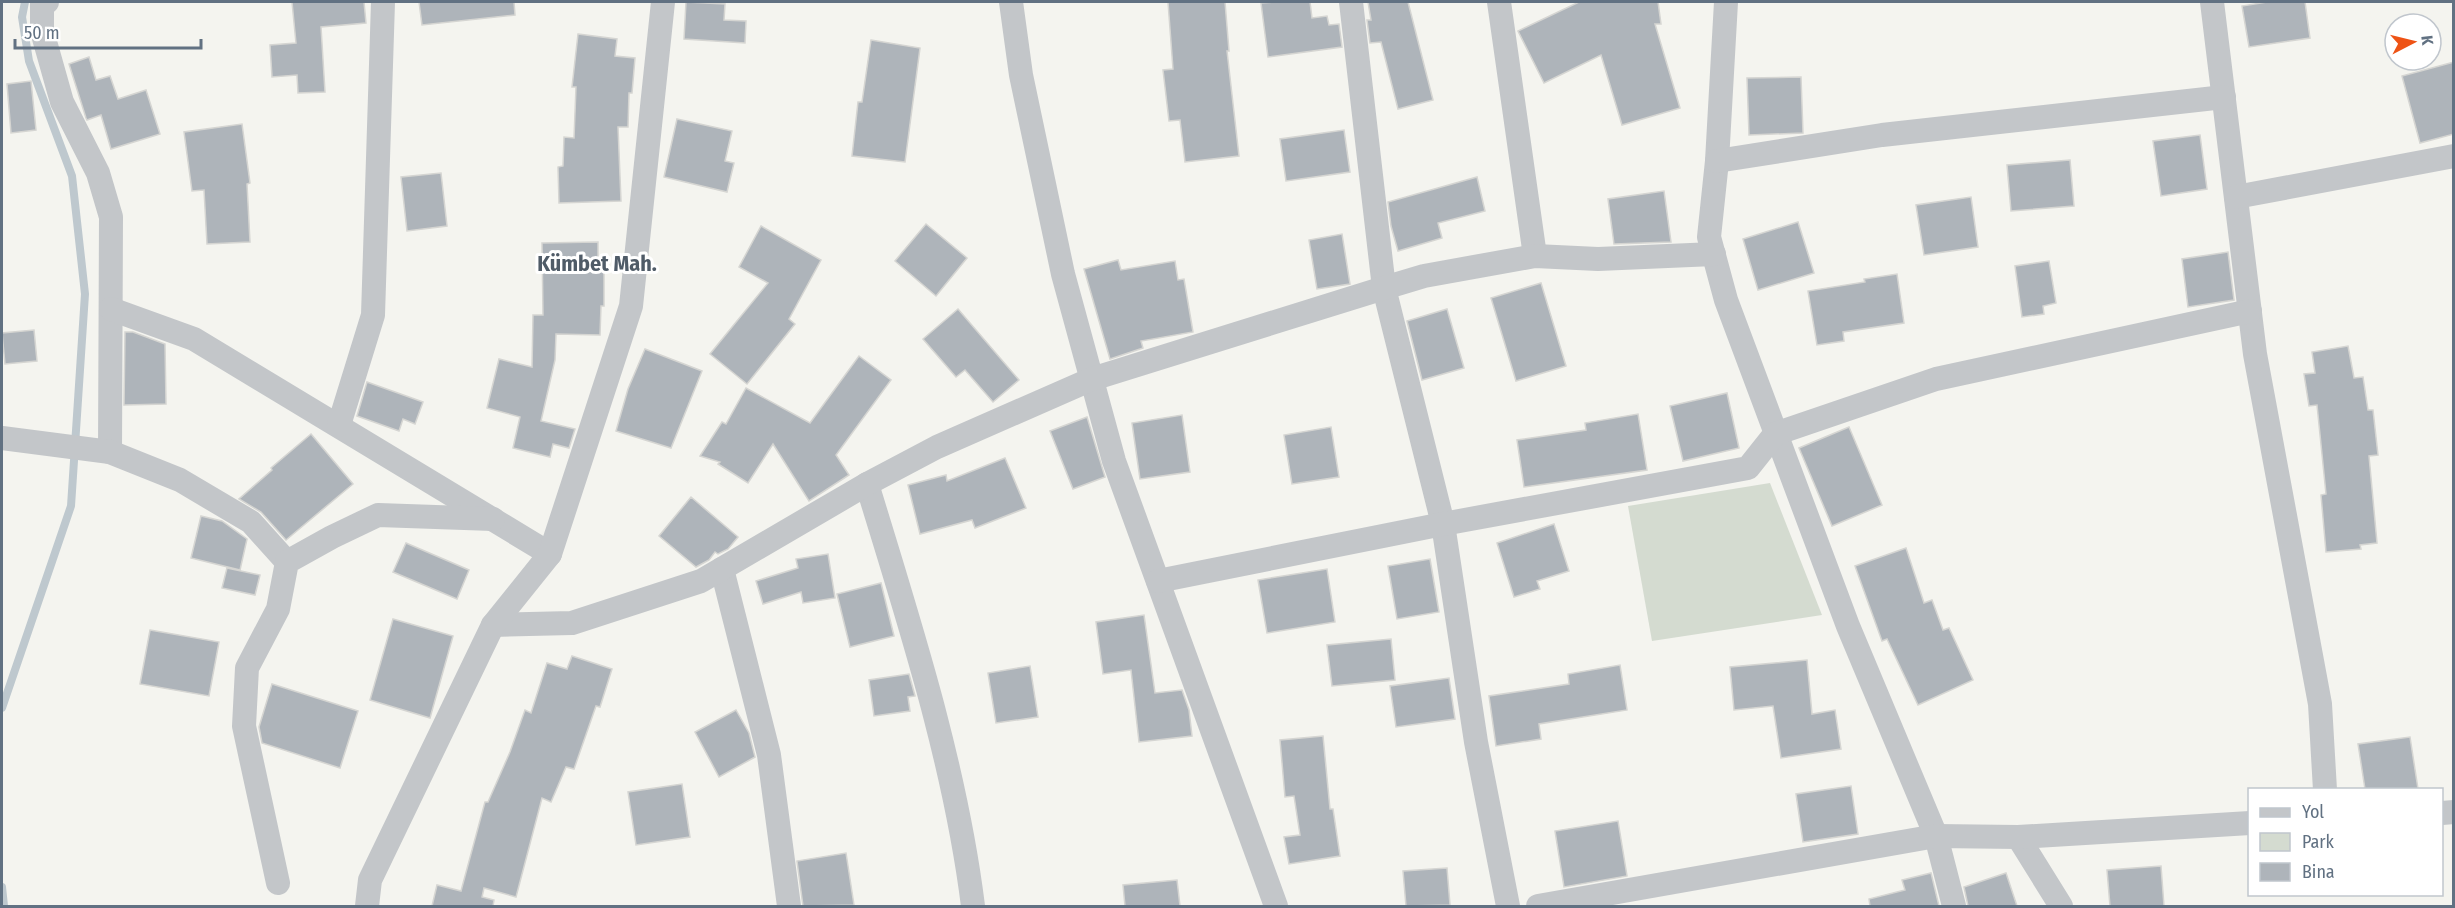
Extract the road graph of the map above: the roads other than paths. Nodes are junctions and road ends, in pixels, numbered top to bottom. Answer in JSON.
{"nodes":[{"id":1,"x":47,"y":2,"type":"edge"},
{"id":2,"x":383,"y":2,"type":"edge"},
{"id":3,"x":663,"y":2,"type":"edge"},
{"id":4,"x":1011,"y":2,"type":"edge"},
{"id":5,"x":1351,"y":2,"type":"edge"},
{"id":6,"x":1499,"y":2,"type":"edge"},
{"id":7,"x":1726,"y":2,"type":"edge"},
{"id":8,"x":2212,"y":2,"type":"edge"},
{"id":9,"x":2224,"y":97,"type":"junction"},
{"id":10,"x":2454,"y":156,"type":"edge"},
{"id":11,"x":1718,"y":161,"type":"junction"},
{"id":12,"x":2236,"y":197,"type":"junction"},
{"id":13,"x":1714,"y":254,"type":"junction"},
{"id":14,"x":1535,"y":256,"type":"junction"},
{"id":15,"x":1384,"y":288,"type":"junction"},
{"id":16,"x":111,"y":309,"type":"junction"},
{"id":17,"x":2250,"y":311,"type":"junction"},
{"id":18,"x":1092,"y":379,"type":"junction"},
{"id":19,"x":339,"y":425,"type":"junction"},
{"id":20,"x":1775,"y":434,"type":"junction"},
{"id":21,"x":2,"y":438,"type":"edge"},
{"id":22,"x":101,"y":451,"type":"junction"},
{"id":23,"x":867,"y":484,"type":"junction"},
{"id":24,"x":493,"y":519,"type":"junction"},
{"id":25,"x":1443,"y":524,"type":"junction"},
{"id":26,"x":550,"y":554,"type":"junction"},
{"id":27,"x":286,"y":562,"type":"junction"},
{"id":28,"x":722,"y":569,"type":"junction"},
{"id":29,"x":1158,"y":581,"type":"junction"},
{"id":30,"x":493,"y":625,"type":"junction"},
{"id":31,"x":2325,"y":788,"type":"edge"},
{"id":32,"x":2248,"y":823,"type":"edge"},
{"id":33,"x":1936,"y":836,"type":"junction"},
{"id":34,"x":2018,"y":837,"type":"junction"},
{"id":35,"x":279,"y":883,"type":"dead end"},
{"id":36,"x":1572,"y":904,"type":"edge"},
{"id":37,"x":367,"y":906,"type":"edge"},
{"id":38,"x":789,"y":906,"type":"edge"},
{"id":39,"x":973,"y":906,"type":"edge"},
{"id":40,"x":1276,"y":906,"type":"edge"},
{"id":41,"x":1508,"y":906,"type":"edge"},
{"id":42,"x":1538,"y":906,"type":"edge"},
{"id":43,"x":1954,"y":906,"type":"edge"},
{"id":44,"x":2061,"y":906,"type":"edge"}],
"edges":[{"from":1,"to":16,"type":"street"},
{"from":2,"to":19,"type":"street"},
{"from":3,"to":26,"type":"street"},
{"from":4,"to":18,"type":"street"},
{"from":5,"to":15,"type":"street"},
{"from":6,"to":14,"type":"street"},
{"from":7,"to":11,"type":"street"},
{"from":8,"to":9,"type":"street"},
{"from":9,"to":11,"type":"street"},
{"from":9,"to":12,"type":"street"},
{"from":10,"to":12,"type":"street"},
{"from":11,"to":13,"type":"street"},
{"from":12,"to":17,"type":"street"},
{"from":13,"to":14,"type":"street"},
{"from":13,"to":20,"type":"street"},
{"from":14,"to":15,"type":"street"},
{"from":15,"to":18,"type":"street"},
{"from":15,"to":25,"type":"street"},
{"from":16,"to":19,"type":"street"},
{"from":16,"to":22,"type":"street"},
{"from":17,"to":20,"type":"street"},
{"from":17,"to":31,"type":"street"},
{"from":18,"to":23,"type":"street"},
{"from":18,"to":29,"type":"street"},
{"from":19,"to":24,"type":"street"},
{"from":20,"to":25,"type":"street"},
{"from":20,"to":33,"type":"street"},
{"from":21,"to":22,"type":"street"},
{"from":22,"to":27,"type":"street"},
{"from":23,"to":28,"type":"street"},
{"from":23,"to":39,"type":"street"},
{"from":24,"to":26,"type":"street"},
{"from":24,"to":27,"type":"street"},
{"from":25,"to":29,"type":"street"},
{"from":25,"to":41,"type":"street"},
{"from":26,"to":30,"type":"street"},
{"from":27,"to":35,"type":"street"},
{"from":28,"to":30,"type":"street"},
{"from":28,"to":38,"type":"street"},
{"from":29,"to":40,"type":"street"},
{"from":30,"to":37,"type":"street"},
{"from":32,"to":34,"type":"street"},
{"from":33,"to":34,"type":"street"},
{"from":33,"to":36,"type":"street"},
{"from":33,"to":43,"type":"street"},
{"from":34,"to":44,"type":"street"},
{"from":36,"to":42,"type":"street"}]}
